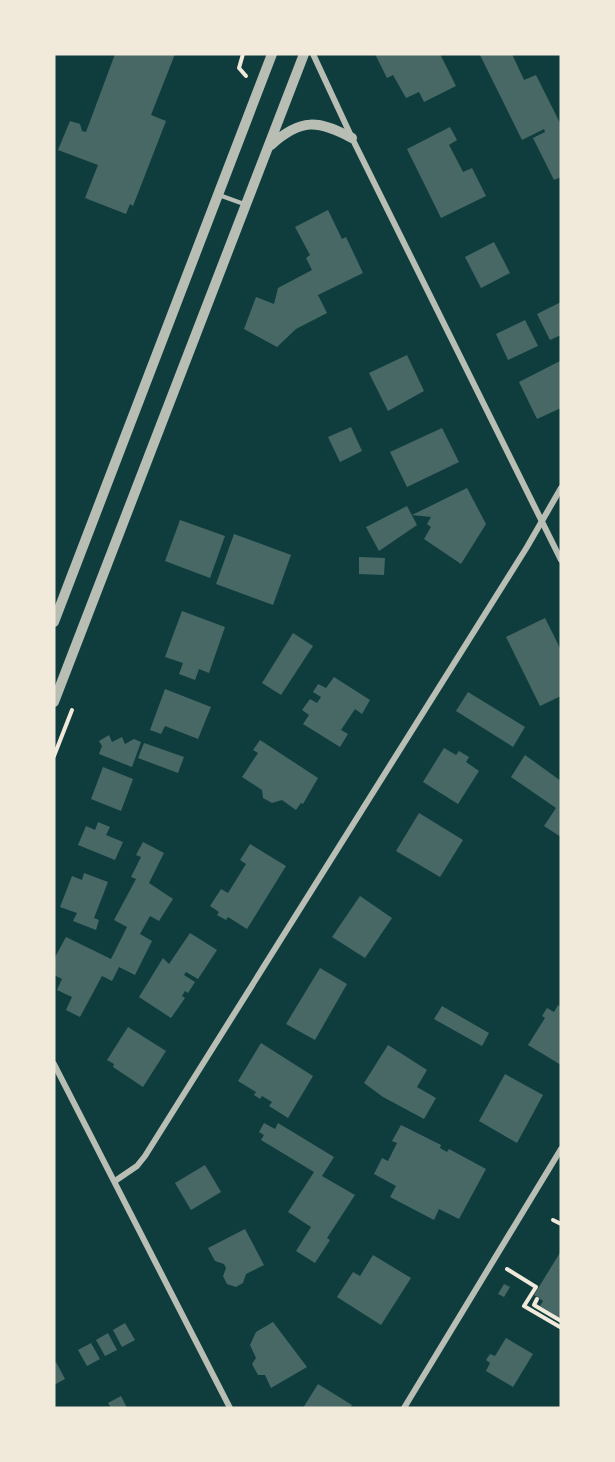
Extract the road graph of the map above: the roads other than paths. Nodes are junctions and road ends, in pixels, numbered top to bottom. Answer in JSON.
{"nodes":[{"id":1,"x":272,"y":54,"type":"edge"},
{"id":2,"x":304,"y":54,"type":"edge"},
{"id":3,"x":313,"y":54,"type":"edge"},
{"id":4,"x":352,"y":138,"type":"junction"},
{"id":5,"x":268,"y":148,"type":"junction"},
{"id":6,"x":219,"y":195,"type":"junction"},
{"id":7,"x":246,"y":204,"type":"junction"},
{"id":8,"x":561,"y":488,"type":"edge"},
{"id":9,"x":542,"y":521,"type":"junction"},
{"id":10,"x":561,"y":560,"type":"edge"},
{"id":11,"x":54,"y":622,"type":"edge"},
{"id":12,"x":54,"y":702,"type":"edge"},
{"id":13,"x":54,"y":1064,"type":"edge"},
{"id":14,"x":561,"y":1149,"type":"edge"},
{"id":15,"x":115,"y":1181,"type":"junction"},
{"id":16,"x":231,"y":1408,"type":"edge"},
{"id":17,"x":404,"y":1408,"type":"edge"}],
"edges":[{"from":1,"to":6,"type":"street"},
{"from":2,"to":5,"type":"street"},
{"from":3,"to":4,"type":"street"},
{"from":4,"to":5,"type":"street"},
{"from":4,"to":9,"type":"street"},
{"from":5,"to":7,"type":"street"},
{"from":6,"to":7,"type":"lane"},
{"from":6,"to":11,"type":"street"},
{"from":7,"to":12,"type":"street"},
{"from":8,"to":9,"type":"street"},
{"from":9,"to":10,"type":"street"},
{"from":9,"to":15,"type":"street"},
{"from":13,"to":15,"type":"street"},
{"from":14,"to":17,"type":"street"},
{"from":15,"to":16,"type":"street"}]}
